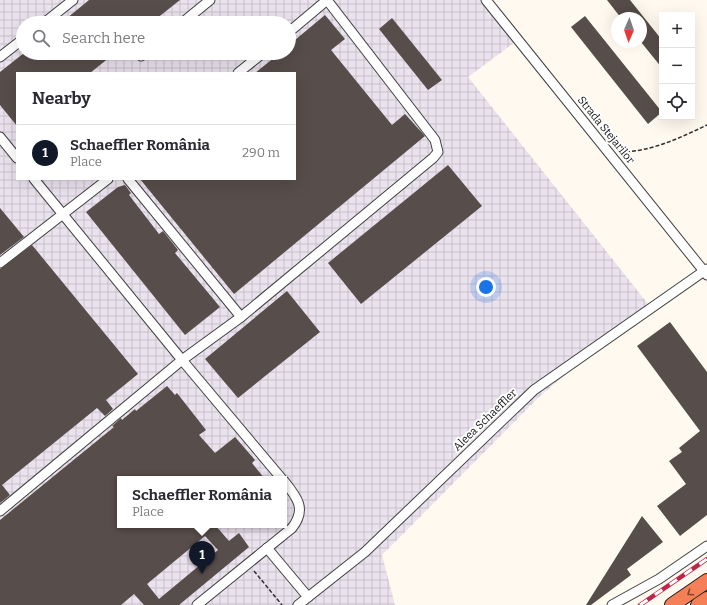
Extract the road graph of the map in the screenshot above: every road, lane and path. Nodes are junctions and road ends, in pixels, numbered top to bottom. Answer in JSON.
{"nodes":[{"id":1,"x":73,"y":0,"type":"edge"},
{"id":2,"x":210,"y":0,"type":"edge"},
{"id":3,"x":327,"y":0,"type":"edge"},
{"id":4,"x":486,"y":0,"type":"edge"},
{"id":5,"x":53,"y":16,"type":"edge"},
{"id":6,"x":191,"y":16,"type":"edge"},
{"id":7,"x":296,"y":26,"type":"edge"},
{"id":8,"x":16,"y":44,"type":"edge"},
{"id":9,"x":0,"y":57,"type":"edge"},
{"id":10,"x":254,"y":60,"type":"edge"},
{"id":11,"x":239,"y":72,"type":"edge"},
{"id":12,"x":707,"y":125,"type":"edge"},
{"id":13,"x":0,"y":137,"type":"edge"},
{"id":14,"x":608,"y":152,"type":"junction"},
{"id":15,"x":16,"y":157,"type":"edge"},
{"id":16,"x":35,"y":180,"type":"edge"},
{"id":17,"x":107,"y":180,"type":"edge"},
{"id":18,"x":129,"y":180,"type":"edge"},
{"id":19,"x":62,"y":214,"type":"junction"},
{"id":20,"x":0,"y":263,"type":"edge"},
{"id":21,"x":706,"y":272,"type":"edge"},
{"id":22,"x":241,"y":317,"type":"junction"},
{"id":23,"x":182,"y":360,"type":"junction"},
{"id":24,"x":280,"y":476,"type":"edge"},
{"id":25,"x":287,"y":485,"type":"edge"},
{"id":26,"x":0,"y":511,"type":"edge"},
{"id":27,"x":707,"y":546,"type":"edge"},
{"id":28,"x":267,"y":548,"type":"junction"},
{"id":29,"x":244,"y":566,"type":"junction"},
{"id":30,"x":707,"y":581,"type":"edge"},
{"id":31,"x":308,"y":597,"type":"junction"},
{"id":32,"x":707,"y":599,"type":"edge"},
{"id":33,"x":197,"y":605,"type":"edge"},
{"id":34,"x":282,"y":605,"type":"edge"},
{"id":35,"x":298,"y":605,"type":"edge"},
{"id":36,"x":612,"y":605,"type":"edge"},
{"id":37,"x":672,"y":605,"type":"edge"},
{"id":38,"x":698,"y":605,"type":"edge"}],
"edges":[{"from":1,"to":5,"type":"street"},
{"from":2,"to":6,"type":"street"},
{"from":3,"to":7,"type":"street"},
{"from":3,"to":22,"type":"street"},
{"from":4,"to":14,"type":"street","name":"Strada Stejarilor"},
{"from":8,"to":9,"type":"street"},
{"from":10,"to":11,"type":"street"},
{"from":12,"to":14,"type":"path"},
{"from":13,"to":15,"type":"street"},
{"from":14,"to":21,"type":"street","name":"Strada Stejarilor"},
{"from":16,"to":19,"type":"street"},
{"from":17,"to":19,"type":"street"},
{"from":18,"to":22,"type":"street"},
{"from":19,"to":20,"type":"street"},
{"from":19,"to":23,"type":"street"},
{"from":21,"to":31,"type":"street","name":"Aleea Schaeffler"},
{"from":22,"to":23,"type":"street"},
{"from":23,"to":24,"type":"street"},
{"from":23,"to":26,"type":"street"},
{"from":25,"to":28,"type":"street"},
{"from":27,"to":36,"type":"street"},
{"from":28,"to":29,"type":"street"},
{"from":28,"to":31,"type":"street"},
{"from":29,"to":33,"type":"street"},
{"from":29,"to":34,"type":"path"},
{"from":30,"to":37,"type":"highway","one_way":true},
{"from":31,"to":35,"type":"street","name":"Aleea Schaeffler"},
{"from":32,"to":38,"type":"highway"}]}
